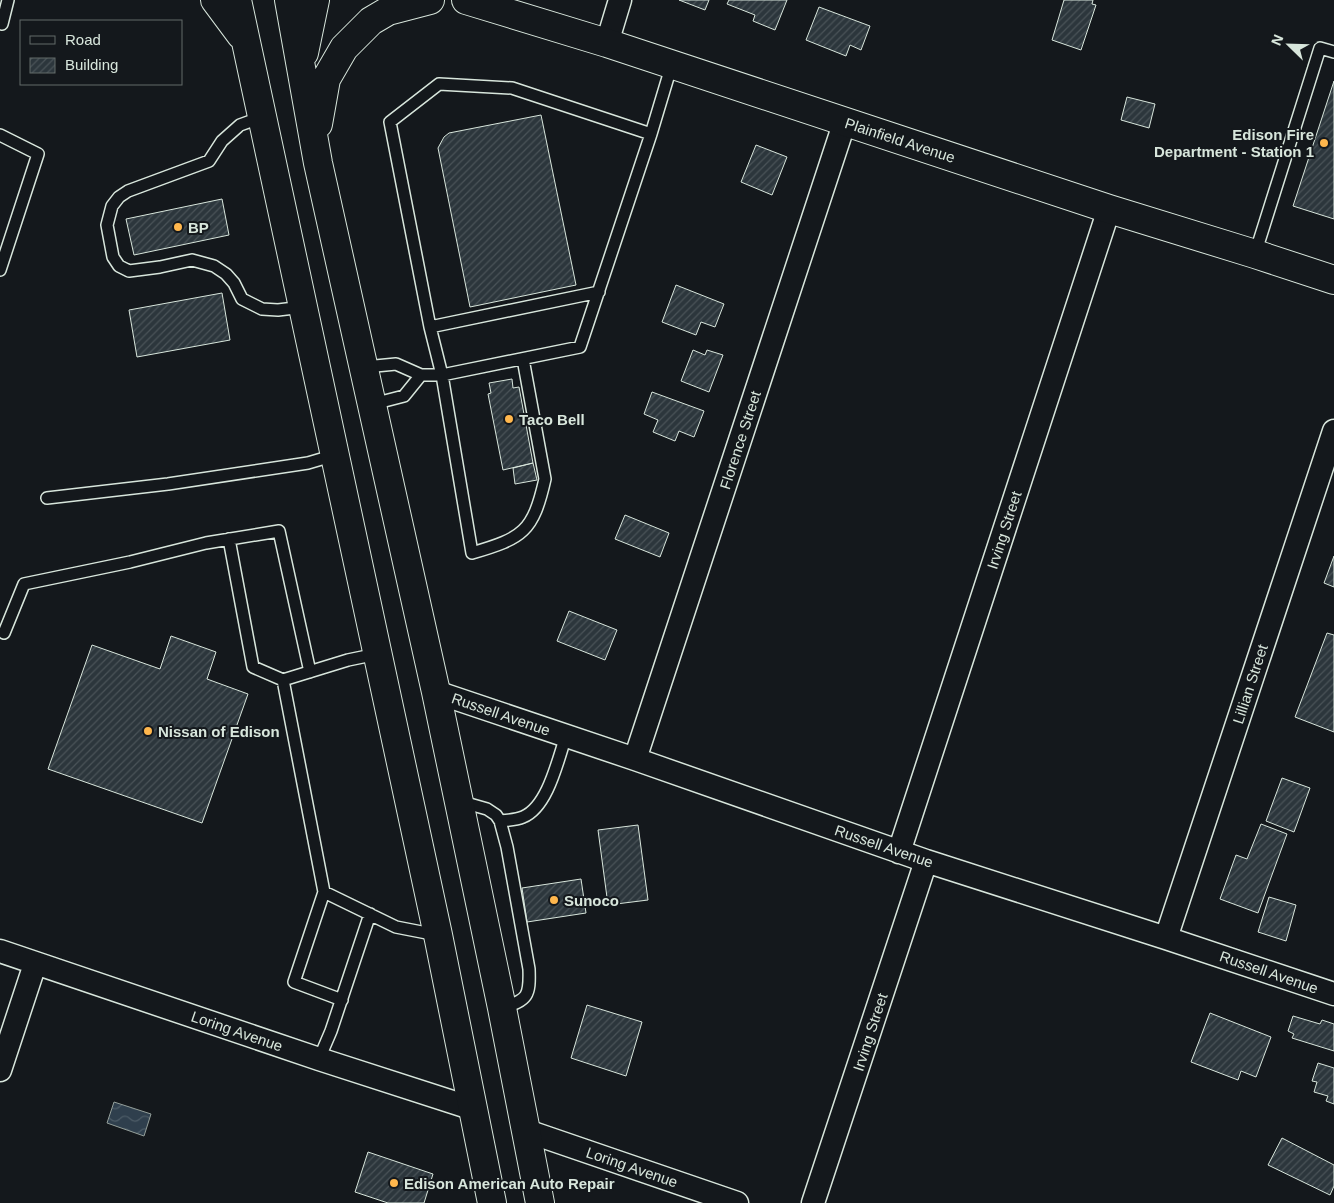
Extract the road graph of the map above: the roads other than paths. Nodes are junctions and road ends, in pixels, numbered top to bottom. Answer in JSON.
{"nodes":[{"id":1,"x":8,"y":0,"type":"edge"},
{"id":2,"x":215,"y":0,"type":"edge"},
{"id":3,"x":237,"y":0,"type":"edge"},
{"id":4,"x":289,"y":0,"type":"edge"},
{"id":5,"x":315,"y":0,"type":"edge"},
{"id":6,"x":430,"y":0,"type":"edge"},
{"id":7,"x":466,"y":0,"type":"edge"},
{"id":8,"x":620,"y":0,"type":"edge"},
{"id":9,"x":506,"y":6,"type":"edge"},
{"id":10,"x":1,"y":26,"type":"edge"},
{"id":11,"x":245,"y":40,"type":"junction"},
{"id":12,"x":607,"y":43,"type":"junction"},
{"id":13,"x":1334,"y":52,"type":"edge"},
{"id":14,"x":672,"y":64,"type":"junction"},
{"id":15,"x":301,"y":69,"type":"junction"},
{"id":16,"x":262,"y":117,"type":"junction"},
{"id":17,"x":845,"y":121,"type":"junction"},
{"id":18,"x":651,"y":134,"type":"junction"},
{"id":19,"x":0,"y":136,"type":"edge"},
{"id":20,"x":318,"y":163,"type":"junction"},
{"id":21,"x":1109,"y":209,"type":"junction"},
{"id":22,"x":1255,"y":254,"type":"junction"},
{"id":23,"x":0,"y":270,"type":"edge"},
{"id":24,"x":1334,"y":280,"type":"edge"},
{"id":25,"x":599,"y":292,"type":"junction"},
{"id":26,"x":303,"y":307,"type":"junction"},
{"id":27,"x":430,"y":327,"type":"junction"},
{"id":28,"x":522,"y":359,"type":"junction"},
{"id":29,"x":365,"y":367,"type":"junction"},
{"id":30,"x":421,"y":375,"type":"junction"},
{"id":31,"x":442,"y":375,"type":"junction"},
{"id":32,"x":373,"y":404,"type":"junction"},
{"id":33,"x":1334,"y":431,"type":"edge"},
{"id":34,"x":335,"y":456,"type":"junction"},
{"id":35,"x":47,"y":498,"type":"dead end"},
{"id":36,"x":229,"y":539,"type":"junction"},
{"id":37,"x":4,"y":633,"type":"dead end"},
{"id":38,"x":377,"y":654,"type":"junction"},
{"id":39,"x":310,"y":672,"type":"junction"},
{"id":40,"x":283,"y":680,"type":"junction"},
{"id":41,"x":436,"y":692,"type":"junction"},
{"id":42,"x":566,"y":736,"type":"junction"},
{"id":43,"x":635,"y":759,"type":"junction"},
{"id":44,"x":458,"y":801,"type":"junction"},
{"id":45,"x":500,"y":821,"type":"junction"},
{"id":46,"x":899,"y":852,"type":"junction"},
{"id":47,"x":926,"y":861,"type":"junction"},
{"id":48,"x":324,"y":892,"type":"junction"},
{"id":49,"x":370,"y":914,"type":"junction"},
{"id":50,"x":438,"y":935,"type":"junction"},
{"id":51,"x":1166,"y":938,"type":"junction"},
{"id":52,"x":0,"y":951,"type":"edge"},
{"id":53,"x":35,"y":964,"type":"junction"},
{"id":54,"x":1334,"y":994,"type":"edge"},
{"id":55,"x":342,"y":1000,"type":"junction"},
{"id":56,"x":502,"y":1008,"type":"junction"},
{"id":57,"x":320,"y":1059,"type":"junction"},
{"id":58,"x":0,"y":1070,"type":"edge"},
{"id":59,"x":474,"y":1109,"type":"junction"},
{"id":60,"x":527,"y":1131,"type":"junction"},
{"id":61,"x":492,"y":1203,"type":"edge"},
{"id":62,"x":540,"y":1203,"type":"edge"},
{"id":63,"x":737,"y":1203,"type":"edge"},
{"id":64,"x":813,"y":1203,"type":"edge"}],
"edges":[{"from":1,"to":10,"type":"lane"},
{"from":2,"to":11,"type":"main road"},
{"from":3,"to":11,"type":"main road"},
{"from":4,"to":15,"type":"main road"},
{"from":5,"to":15,"type":"main road"},
{"from":6,"to":20,"type":"main road"},
{"from":7,"to":9,"type":"main road","name":"Plainfield Avenue"},
{"from":8,"to":12,"type":"street"},
{"from":9,"to":12,"type":"main road","name":"Plainfield Avenue"},
{"from":11,"to":16,"type":"main road"},
{"from":12,"to":14,"type":"main road","name":"Plainfield Avenue"},
{"from":13,"to":22,"type":"lane"},
{"from":14,"to":17,"type":"main road","name":"Plainfield Avenue"},
{"from":14,"to":18,"type":"lane"},
{"from":15,"to":20,"type":"main road"},
{"from":16,"to":26,"type":"main road"},
{"from":16,"to":26,"type":"lane"},
{"from":17,"to":21,"type":"main road","name":"Plainfield Avenue"},
{"from":17,"to":43,"type":"street","name":"Florence Street"},
{"from":18,"to":25,"type":"lane"},
{"from":18,"to":27,"type":"lane"},
{"from":19,"to":23,"type":"lane"},
{"from":20,"to":29,"type":"main road"},
{"from":21,"to":22,"type":"main road","name":"Plainfield Avenue"},
{"from":21,"to":46,"type":"street","name":"Irving Street"},
{"from":22,"to":24,"type":"main road","name":"Plainfield Avenue"},
{"from":25,"to":27,"type":"lane"},
{"from":25,"to":28,"type":"lane"},
{"from":26,"to":34,"type":"main road"},
{"from":27,"to":31,"type":"lane"},
{"from":28,"to":31,"type":"lane"},
{"from":28,"to":31,"type":"lane"},
{"from":29,"to":30,"type":"lane"},
{"from":29,"to":32,"type":"main road"},
{"from":30,"to":31,"type":"lane"},
{"from":30,"to":32,"type":"lane"},
{"from":32,"to":41,"type":"main road"},
{"from":33,"to":51,"type":"street","name":"Lillian Street"},
{"from":34,"to":35,"type":"lane"},
{"from":34,"to":38,"type":"main road"},
{"from":36,"to":37,"type":"lane"},
{"from":36,"to":39,"type":"lane"},
{"from":36,"to":40,"type":"lane"},
{"from":38,"to":39,"type":"lane"},
{"from":38,"to":50,"type":"main road"},
{"from":39,"to":40,"type":"lane"},
{"from":40,"to":48,"type":"lane"},
{"from":41,"to":42,"type":"street","name":"Russell Avenue"},
{"from":41,"to":44,"type":"main road"},
{"from":42,"to":43,"type":"street","name":"Russell Avenue"},
{"from":42,"to":45,"type":"lane"},
{"from":43,"to":46,"type":"street","name":"Russell Avenue"},
{"from":44,"to":45,"type":"lane"},
{"from":44,"to":56,"type":"main road"},
{"from":45,"to":56,"type":"lane"},
{"from":46,"to":47,"type":"street","name":"Russell Avenue"},
{"from":47,"to":51,"type":"street","name":"Russell Avenue"},
{"from":47,"to":64,"type":"street","name":"Irving Street"},
{"from":48,"to":49,"type":"lane"},
{"from":48,"to":55,"type":"lane"},
{"from":49,"to":50,"type":"lane"},
{"from":49,"to":55,"type":"lane"},
{"from":50,"to":59,"type":"main road"},
{"from":51,"to":54,"type":"street","name":"Russell Avenue"},
{"from":52,"to":53,"type":"street","name":"Loring Avenue"},
{"from":53,"to":57,"type":"street","name":"Loring Avenue"},
{"from":53,"to":58,"type":"street"},
{"from":55,"to":57,"type":"lane"},
{"from":56,"to":60,"type":"main road"},
{"from":57,"to":59,"type":"street","name":"Loring Avenue"},
{"from":59,"to":61,"type":"main road"},
{"from":60,"to":62,"type":"main road"},
{"from":60,"to":63,"type":"street","name":"Loring Avenue"}]}
